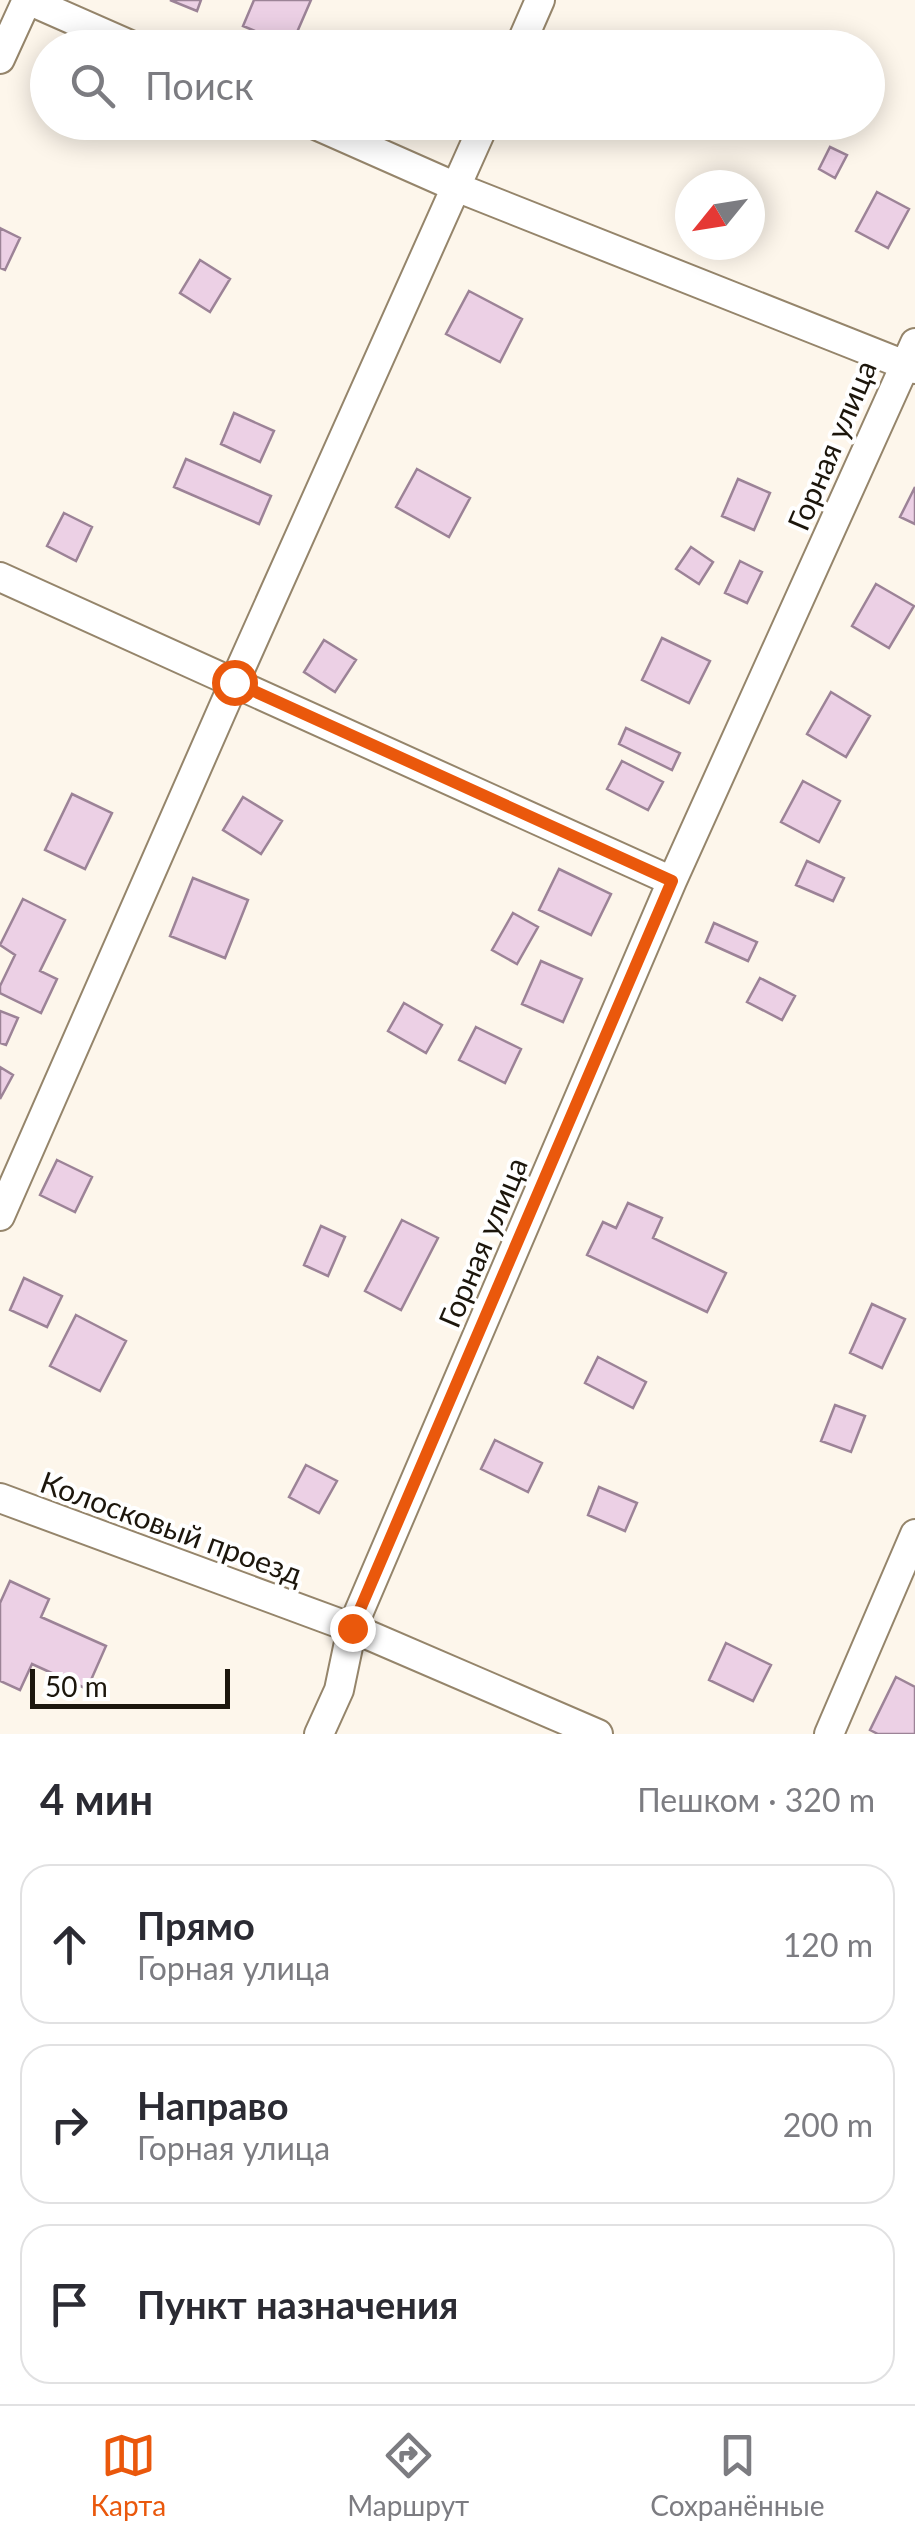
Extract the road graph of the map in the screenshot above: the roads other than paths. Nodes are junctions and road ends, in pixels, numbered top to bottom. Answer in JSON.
{"nodes":[{"id":1,"x":28,"y":0,"type":"edge"},
{"id":2,"x":540,"y":0,"type":"edge"},
{"id":3,"x":96,"y":30,"type":"edge"},
{"id":4,"x":527,"y":30,"type":"edge"},
{"id":5,"x":0,"y":59,"type":"edge"},
{"id":6,"x":351,"y":140,"type":"edge"},
{"id":7,"x":477,"y":140,"type":"edge"},
{"id":8,"x":456,"y":186,"type":"junction"},
{"id":9,"x":912,"y":359,"type":"edge"},
{"id":10,"x":0,"y":577,"type":"edge"},
{"id":11,"x":234,"y":682,"type":"junction"},
{"id":12,"x":672,"y":881,"type":"junction"},
{"id":13,"x":0,"y":1216,"type":"edge"},
{"id":14,"x":0,"y":1498,"type":"edge"},
{"id":15,"x":915,"y":1534,"type":"edge"},
{"id":16,"x":352,"y":1628,"type":"junction"},
{"id":17,"x":320,"y":1734,"type":"edge"},
{"id":18,"x":598,"y":1734,"type":"edge"},
{"id":19,"x":828,"y":1734,"type":"edge"}],
"edges":[{"from":1,"to":3,"type":"street"},
{"from":1,"to":5,"type":"street"},
{"from":2,"to":4,"type":"street"},
{"from":6,"to":8,"type":"street","name":"Горная улица"},
{"from":7,"to":8,"type":"street"},
{"from":8,"to":9,"type":"street","name":"Горная улица"},
{"from":8,"to":11,"type":"street"},
{"from":9,"to":12,"type":"street","name":"Горная улица"},
{"from":10,"to":11,"type":"street"},
{"from":11,"to":12,"type":"street"},
{"from":11,"to":13,"type":"street"},
{"from":12,"to":16,"type":"street","name":"Горная улица"},
{"from":14,"to":16,"type":"street","name":"Колосковый проезд"},
{"from":15,"to":19,"type":"street"},
{"from":16,"to":17,"type":"street","name":"Горная улица"},
{"from":16,"to":18,"type":"street","name":"Колосковый проезд"}]}
